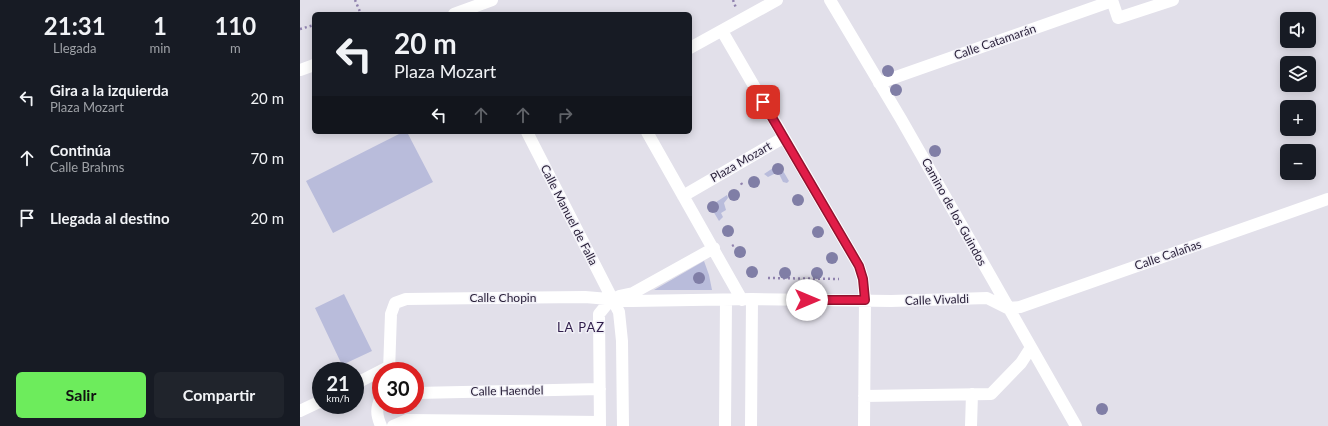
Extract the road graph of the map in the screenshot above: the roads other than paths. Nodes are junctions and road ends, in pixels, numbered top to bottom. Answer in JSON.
{"nodes":[{"id":1,"x":492,"y":0,"type":"edge"},
{"id":2,"x":777,"y":0,"type":"edge"},
{"id":3,"x":830,"y":0,"type":"edge"},
{"id":4,"x":1112,"y":0,"type":"edge"},
{"id":5,"x":1174,"y":0,"type":"edge"},
{"id":6,"x":479,"y":10,"type":"edge"},
{"id":7,"x":466,"y":12,"type":"edge"},
{"id":8,"x":722,"y":30,"type":"junction"},
{"id":9,"x":692,"y":47,"type":"edge"},
{"id":10,"x":312,"y":66,"type":"edge"},
{"id":11,"x":300,"y":70,"type":"edge"},
{"id":12,"x":879,"y":82,"type":"junction"},
{"id":13,"x":528,"y":134,"type":"edge"},
{"id":14,"x":648,"y":134,"type":"edge"},
{"id":15,"x":783,"y":138,"type":"junction"},
{"id":16,"x":683,"y":196,"type":"junction"},
{"id":17,"x":1328,"y":199,"type":"edge"},
{"id":18,"x":714,"y":248,"type":"junction"},
{"id":19,"x":612,"y":298,"type":"junction"},
{"id":20,"x":747,"y":299,"type":"junction"},
{"id":21,"x":726,"y":300,"type":"junction"},
{"id":22,"x":865,"y":300,"type":"junction"},
{"id":23,"x":1008,"y":308,"type":"junction"},
{"id":24,"x":1030,"y":349,"type":"junction"},
{"id":25,"x":390,"y":362,"type":"edge"},
{"id":26,"x":600,"y":389,"type":"junction"},
{"id":27,"x":424,"y":393,"type":"edge"},
{"id":28,"x":972,"y":394,"type":"junction"},
{"id":29,"x":864,"y":396,"type":"junction"},
{"id":30,"x":312,"y":405,"type":"edge"},
{"id":31,"x":300,"y":411,"type":"edge"},
{"id":32,"x":376,"y":414,"type":"edge"},
{"id":33,"x":600,"y":424,"type":"edge"},
{"id":34,"x":381,"y":426,"type":"edge"},
{"id":35,"x":393,"y":426,"type":"edge"},
{"id":36,"x":623,"y":426,"type":"edge"},
{"id":37,"x":725,"y":426,"type":"edge"},
{"id":38,"x":751,"y":426,"type":"edge"},
{"id":39,"x":864,"y":426,"type":"edge"},
{"id":40,"x":971,"y":426,"type":"edge"},
{"id":41,"x":1076,"y":426,"type":"edge"}],
"edges":[{"from":1,"to":6,"type":"street"},
{"from":2,"to":8,"type":"street"},
{"from":3,"to":12,"type":"street","name":"Camino de los Guindos"},
{"from":4,"to":5,"type":"street"},
{"from":4,"to":12,"type":"street","name":"Calle Catamarán"},
{"from":6,"to":7,"type":"street"},
{"from":8,"to":9,"type":"street"},
{"from":8,"to":15,"type":"street"},
{"from":10,"to":11,"type":"street"},
{"from":12,"to":23,"type":"street","name":"Camino de los Guindos"},
{"from":13,"to":19,"type":"street","name":"Calle Manuel de Falla"},
{"from":14,"to":16,"type":"street"},
{"from":15,"to":16,"type":"street","name":"Plaza Mozart"},
{"from":15,"to":22,"type":"street","name":"Plaza Mozart"},
{"from":16,"to":18,"type":"street"},
{"from":17,"to":23,"type":"street","name":"Calle Calañas"},
{"from":18,"to":19,"type":"street","name":"Calle Chopin"},
{"from":18,"to":20,"type":"street"},
{"from":19,"to":21,"type":"street","name":"Calle Chopin"},
{"from":19,"to":25,"type":"street","name":"Calle Chopin"},
{"from":19,"to":26,"type":"street"},
{"from":19,"to":36,"type":"street","name":"Calle Manuel de Falla"},
{"from":20,"to":21,"type":"street"},
{"from":20,"to":22,"type":"street"},
{"from":20,"to":38,"type":"street"},
{"from":21,"to":37,"type":"street"},
{"from":22,"to":23,"type":"street","name":"Calle Vivaldi"},
{"from":22,"to":29,"type":"street","name":"Plaza Mozart"},
{"from":23,"to":24,"type":"street","name":"Camino de los Guindos"},
{"from":24,"to":28,"type":"street"},
{"from":24,"to":41,"type":"street","name":"Camino de los Guindos"},
{"from":26,"to":27,"type":"street","name":"Calle Haendel"},
{"from":26,"to":33,"type":"street"},
{"from":28,"to":29,"type":"street"},
{"from":28,"to":40,"type":"street"},
{"from":29,"to":39,"type":"street","name":"Plaza Mozart"},
{"from":30,"to":31,"type":"street"},
{"from":32,"to":34,"type":"street"},
{"from":33,"to":35,"type":"street"}]}
